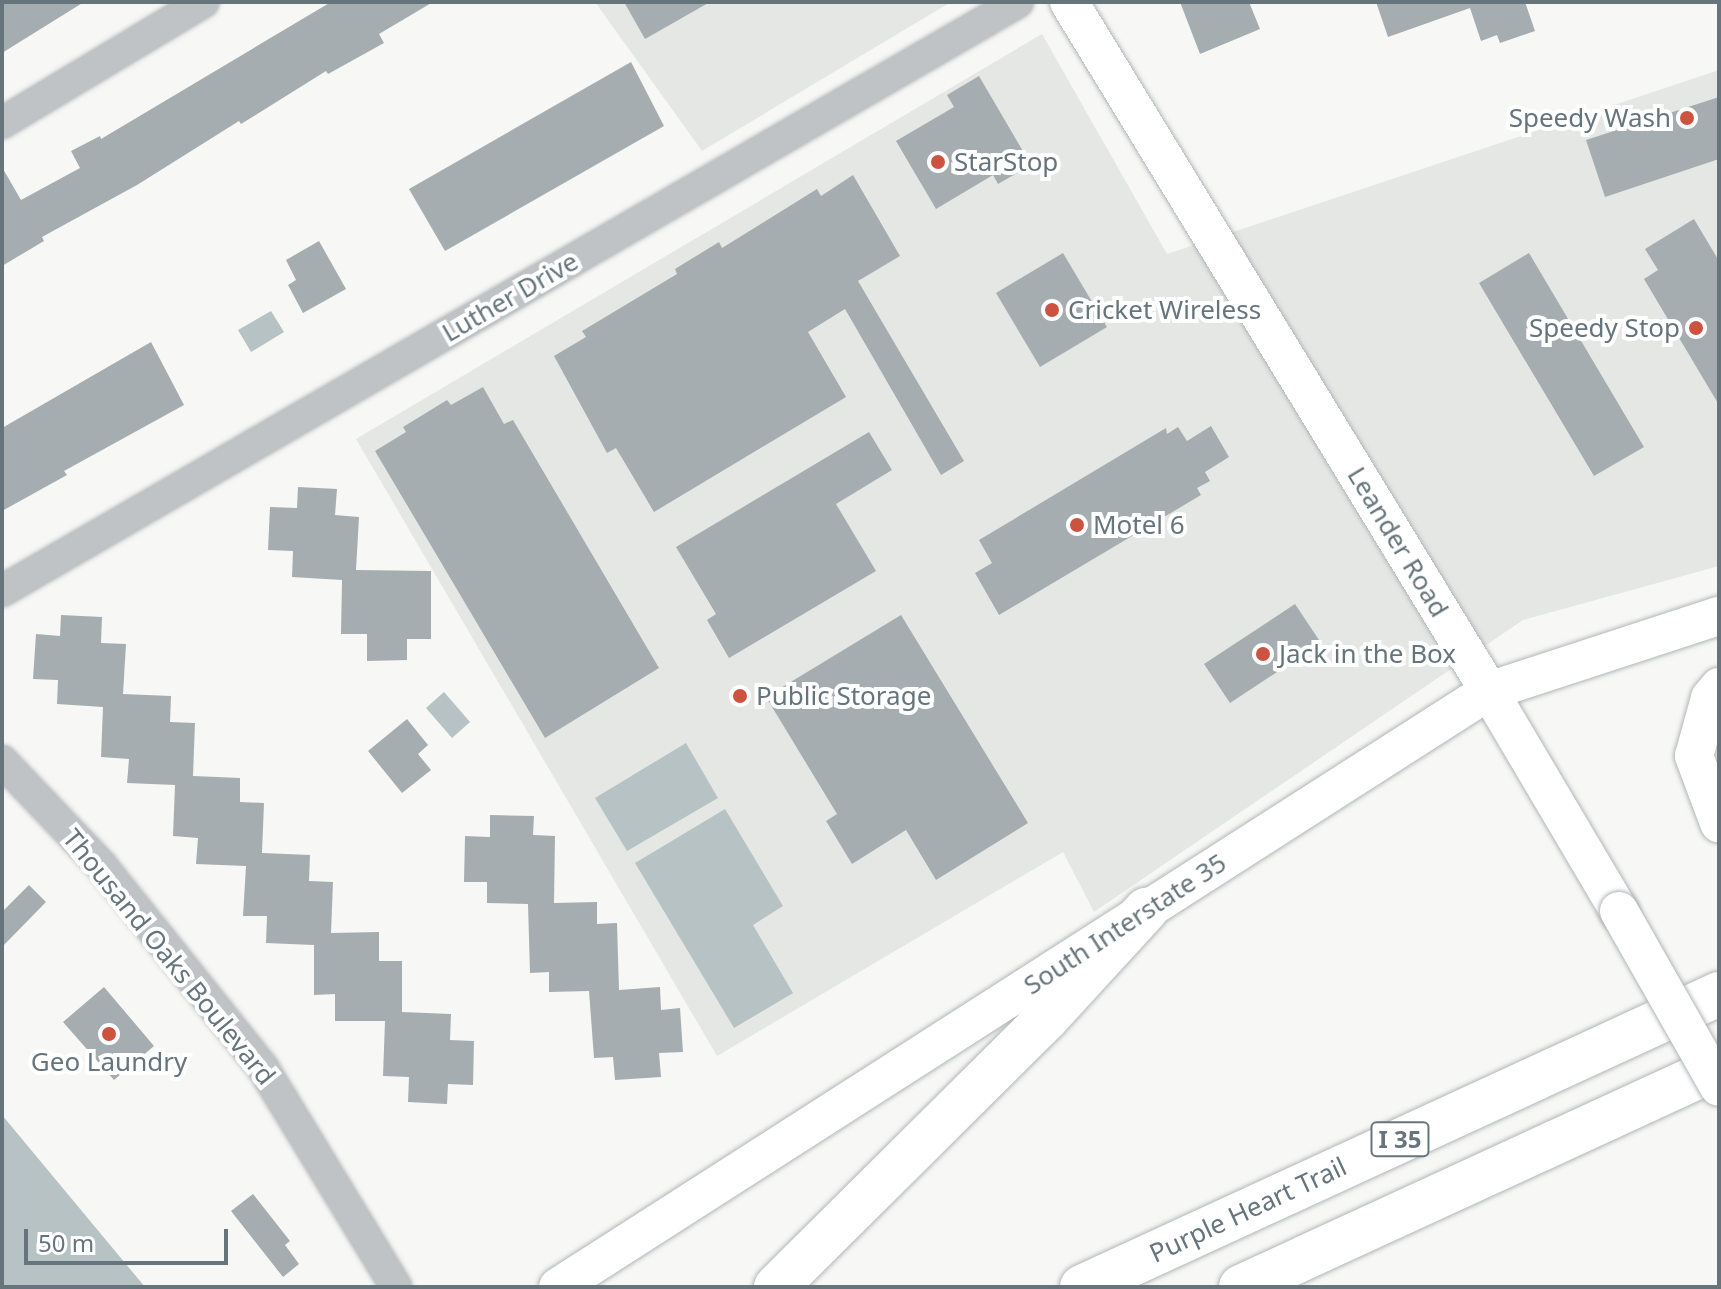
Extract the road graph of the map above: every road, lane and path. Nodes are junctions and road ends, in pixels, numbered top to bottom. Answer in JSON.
{"nodes":[{"id":1,"x":203,"y":2,"type":"edge"},
{"id":2,"x":1018,"y":2,"type":"edge"},
{"id":3,"x":1069,"y":2,"type":"edge"},
{"id":4,"x":2,"y":123,"type":"edge"},
{"id":5,"x":2,"y":591,"type":"edge"},
{"id":6,"x":1719,"y":616,"type":"edge"},
{"id":7,"x":1719,"y":687,"type":"edge"},
{"id":8,"x":1489,"y":691,"type":"junction"},
{"id":9,"x":2,"y":761,"type":"edge"},
{"id":10,"x":1719,"y":823,"type":"edge"},
{"id":11,"x":1146,"y":910,"type":"junction"},
{"id":12,"x":1719,"y":965,"type":"edge"},
{"id":13,"x":1719,"y":994,"type":"edge"},
{"id":14,"x":1719,"y":1067,"type":"edge"},
{"id":15,"x":1719,"y":1087,"type":"edge"},
{"id":16,"x":1303,"y":1184,"type":"junction"},
{"id":17,"x":396,"y":1287,"type":"edge"},
{"id":18,"x":558,"y":1287,"type":"edge"},
{"id":19,"x":776,"y":1287,"type":"edge"},
{"id":20,"x":1082,"y":1287,"type":"edge"},
{"id":21,"x":1241,"y":1287,"type":"edge"}],
"edges":[{"from":1,"to":4,"type":"street"},
{"from":2,"to":5,"type":"street","name":"Luther Drive"},
{"from":3,"to":8,"type":"main road","name":"Leander Road"},
{"from":6,"to":8,"type":"main road","name":"South Interstate 35"},
{"from":7,"to":10,"type":"main road"},
{"from":8,"to":11,"type":"main road","name":"South Interstate 35"},
{"from":8,"to":15,"type":"main road","name":"Leander Road","bridge":true},
{"from":9,"to":17,"type":"street","name":"Thousand Oaks Boulevard"},
{"from":11,"to":18,"type":"main road","name":"South Interstate 35"},
{"from":11,"to":19,"type":"highway"},
{"from":12,"to":16,"type":"highway"},
{"from":13,"to":16,"type":"highway","name":"Purple Heart Trail","number":"I 35"},
{"from":14,"to":21,"type":"highway","number":"I 35"},
{"from":16,"to":20,"type":"highway","name":"Purple Heart Trail","number":"I 35"}]}
